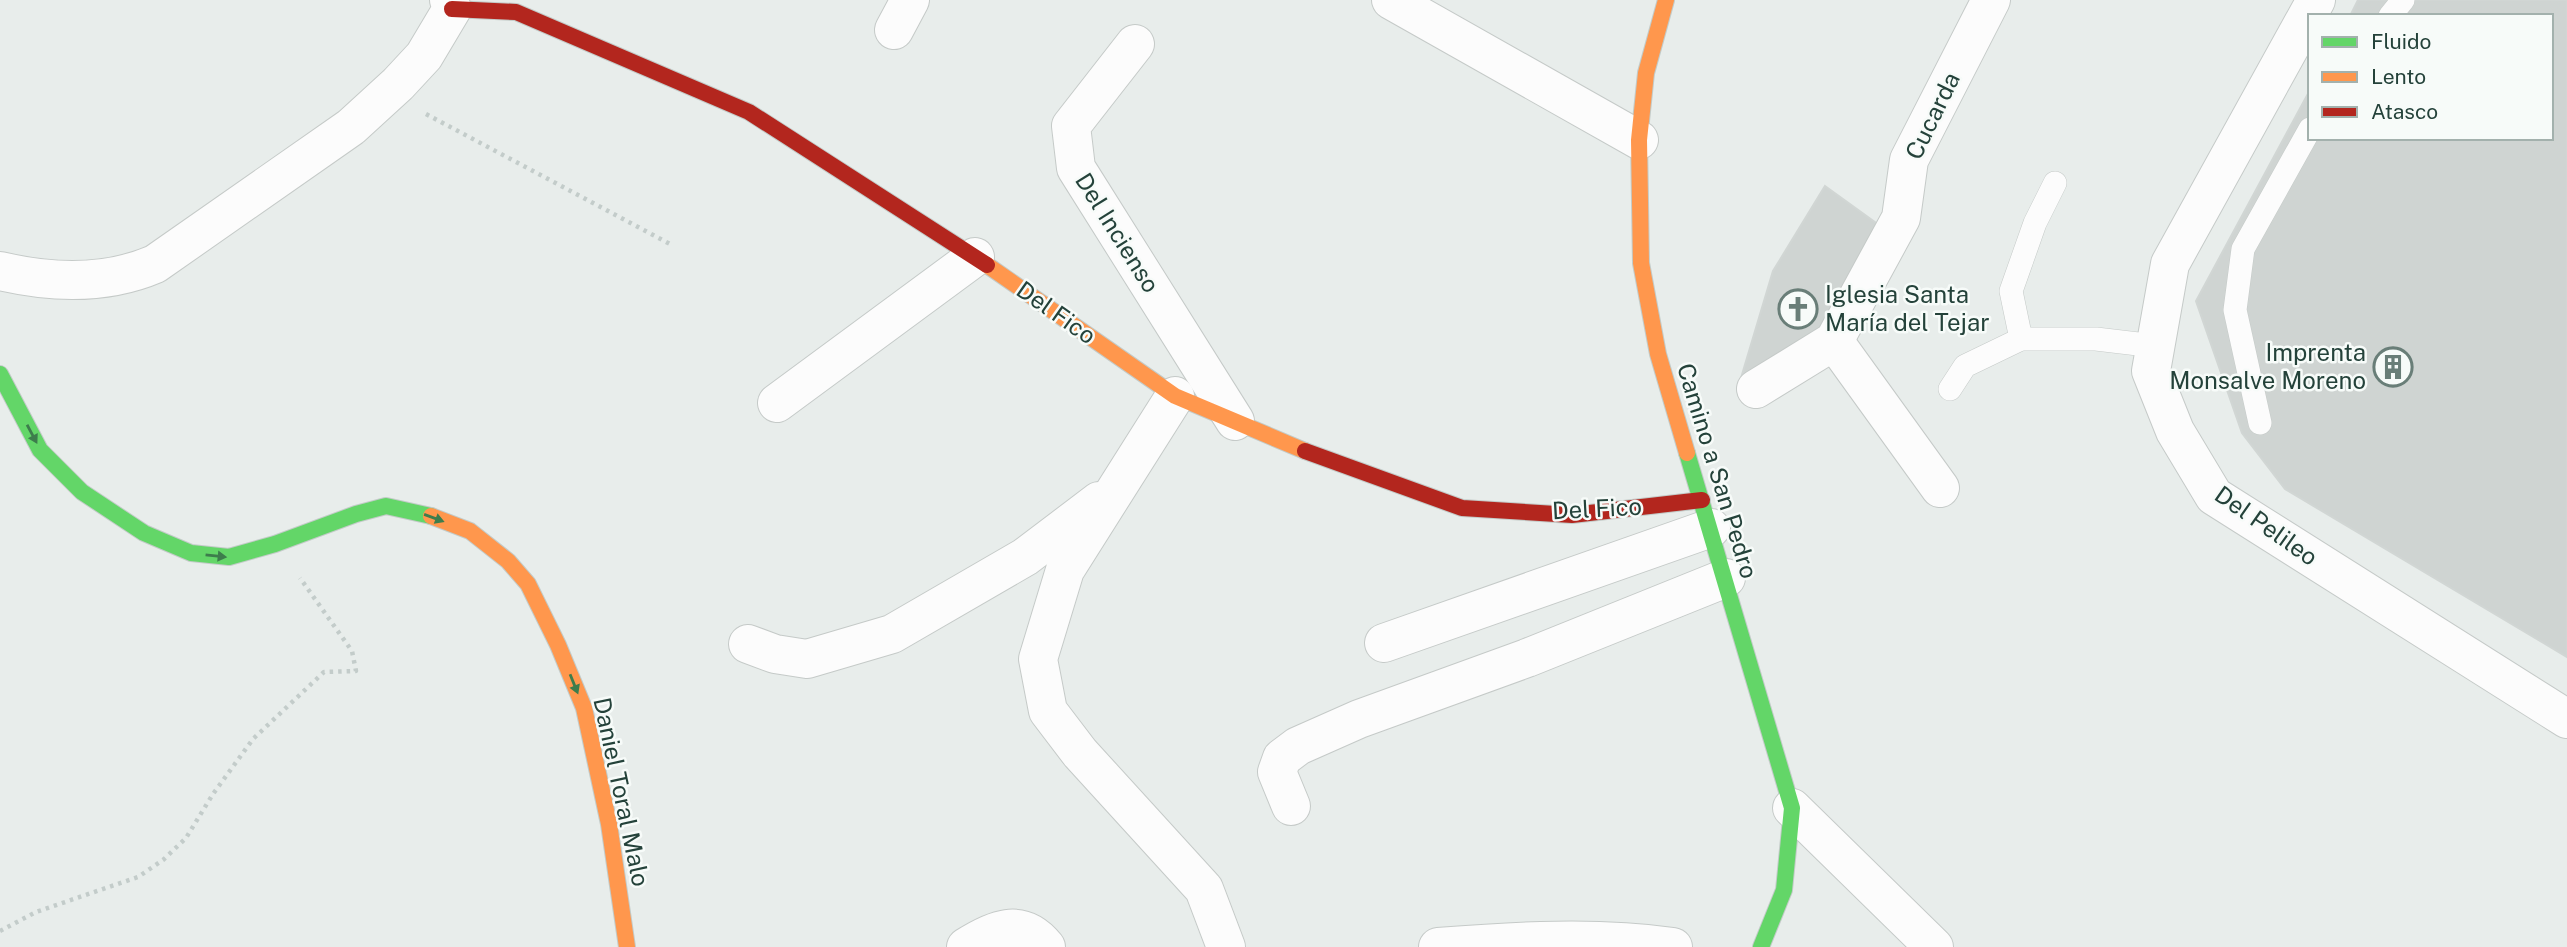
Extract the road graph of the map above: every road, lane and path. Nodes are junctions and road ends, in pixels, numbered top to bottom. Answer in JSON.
{"nodes":[{"id":1,"x":1391,"y":0,"type":"edge"},
{"id":2,"x":1666,"y":0,"type":"edge"},
{"id":3,"x":1991,"y":0,"type":"edge"},
{"id":4,"x":2403,"y":0,"type":"edge"},
{"id":5,"x":451,"y":4,"type":"edge"},
{"id":6,"x":2308,"y":14,"type":"edge"},
{"id":7,"x":2392,"y":14,"type":"edge"},
{"id":8,"x":1135,"y":44,"type":"dead end"},
{"id":9,"x":388,"y":93,"type":"junction"},
{"id":10,"x":2308,"y":133,"type":"edge"},
{"id":11,"x":1639,"y":140,"type":"junction"},
{"id":12,"x":2055,"y":183,"type":"dead end"},
{"id":13,"x":670,"y":244,"type":"dead end"},
{"id":14,"x":975,"y":257,"type":"junction"},
{"id":15,"x":0,"y":271,"type":"edge"},
{"id":16,"x":2021,"y":338,"type":"junction"},
{"id":17,"x":1833,"y":341,"type":"junction"},
{"id":18,"x":2155,"y":346,"type":"junction"},
{"id":19,"x":0,"y":374,"type":"edge"},
{"id":20,"x":1756,"y":389,"type":"dead end"},
{"id":21,"x":1950,"y":389,"type":"dead end"},
{"id":22,"x":1175,"y":396,"type":"junction"},
{"id":23,"x":777,"y":403,"type":"dead end"},
{"id":24,"x":1235,"y":422,"type":"junction"},
{"id":25,"x":2260,"y":423,"type":"dead end"},
{"id":26,"x":1117,"y":487,"type":"junction"},
{"id":27,"x":1940,"y":488,"type":"dead end"},
{"id":28,"x":1707,"y":514,"type":"junction"},
{"id":29,"x":275,"y":544,"type":"junction"},
{"id":30,"x":1726,"y":578,"type":"junction"},
{"id":31,"x":1384,"y":643,"type":"dead end"},
{"id":32,"x":748,"y":644,"type":"dead end"},
{"id":33,"x":2567,"y":719,"type":"edge"},
{"id":34,"x":1291,"y":806,"type":"dead end"},
{"id":35,"x":1793,"y":808,"type":"junction"},
{"id":36,"x":0,"y":931,"type":"edge"},
{"id":37,"x":627,"y":947,"type":"edge"},
{"id":38,"x":966,"y":947,"type":"edge"},
{"id":39,"x":1046,"y":947,"type":"edge"},
{"id":40,"x":1226,"y":947,"type":"edge"},
{"id":41,"x":1438,"y":947,"type":"edge"},
{"id":42,"x":1673,"y":947,"type":"edge"},
{"id":43,"x":1761,"y":947,"type":"edge"},
{"id":44,"x":1934,"y":947,"type":"edge"}],
"edges":[{"from":1,"to":11,"type":"street"},
{"from":2,"to":11,"type":"street","name":"Camino a San Pedro"},
{"from":3,"to":17,"type":"street","name":"Cucarda"},
{"from":4,"to":7,"type":"lane"},
{"from":5,"to":9,"type":"street"},
{"from":5,"to":14,"type":"street","name":"Del Fico"},
{"from":6,"to":18,"type":"street","name":"Del Pelileo"},
{"from":8,"to":24,"type":"street","name":"Del Incienso"},
{"from":9,"to":13,"type":"path"},
{"from":9,"to":15,"type":"street"},
{"from":10,"to":25,"type":"lane"},
{"from":11,"to":28,"type":"street","name":"Camino a San Pedro"},
{"from":12,"to":16,"type":"lane"},
{"from":14,"to":22,"type":"street","name":"Del Fico"},
{"from":14,"to":23,"type":"street"},
{"from":16,"to":18,"type":"lane"},
{"from":16,"to":21,"type":"lane"},
{"from":17,"to":20,"type":"street","name":"Cucarda"},
{"from":17,"to":27,"type":"street"},
{"from":18,"to":33,"type":"street","name":"Del Pelileo"},
{"from":19,"to":29,"type":"street","name":"Daniel Toral Malo","one_way":true},
{"from":22,"to":24,"type":"street","name":"Del Fico"},
{"from":22,"to":26,"type":"street"},
{"from":24,"to":28,"type":"street","name":"Del Fico"},
{"from":26,"to":32,"type":"street"},
{"from":26,"to":40,"type":"street"},
{"from":28,"to":30,"type":"street","name":"Camino a San Pedro"},
{"from":28,"to":31,"type":"street"},
{"from":29,"to":36,"type":"path"},
{"from":29,"to":37,"type":"street","name":"Daniel Toral Malo","one_way":true},
{"from":30,"to":34,"type":"street"},
{"from":30,"to":35,"type":"street","name":"Camino a San Pedro"},
{"from":35,"to":43,"type":"street","name":"Camino a San Pedro"},
{"from":35,"to":44,"type":"street"},
{"from":38,"to":39,"type":"street"},
{"from":41,"to":42,"type":"street"}]}
